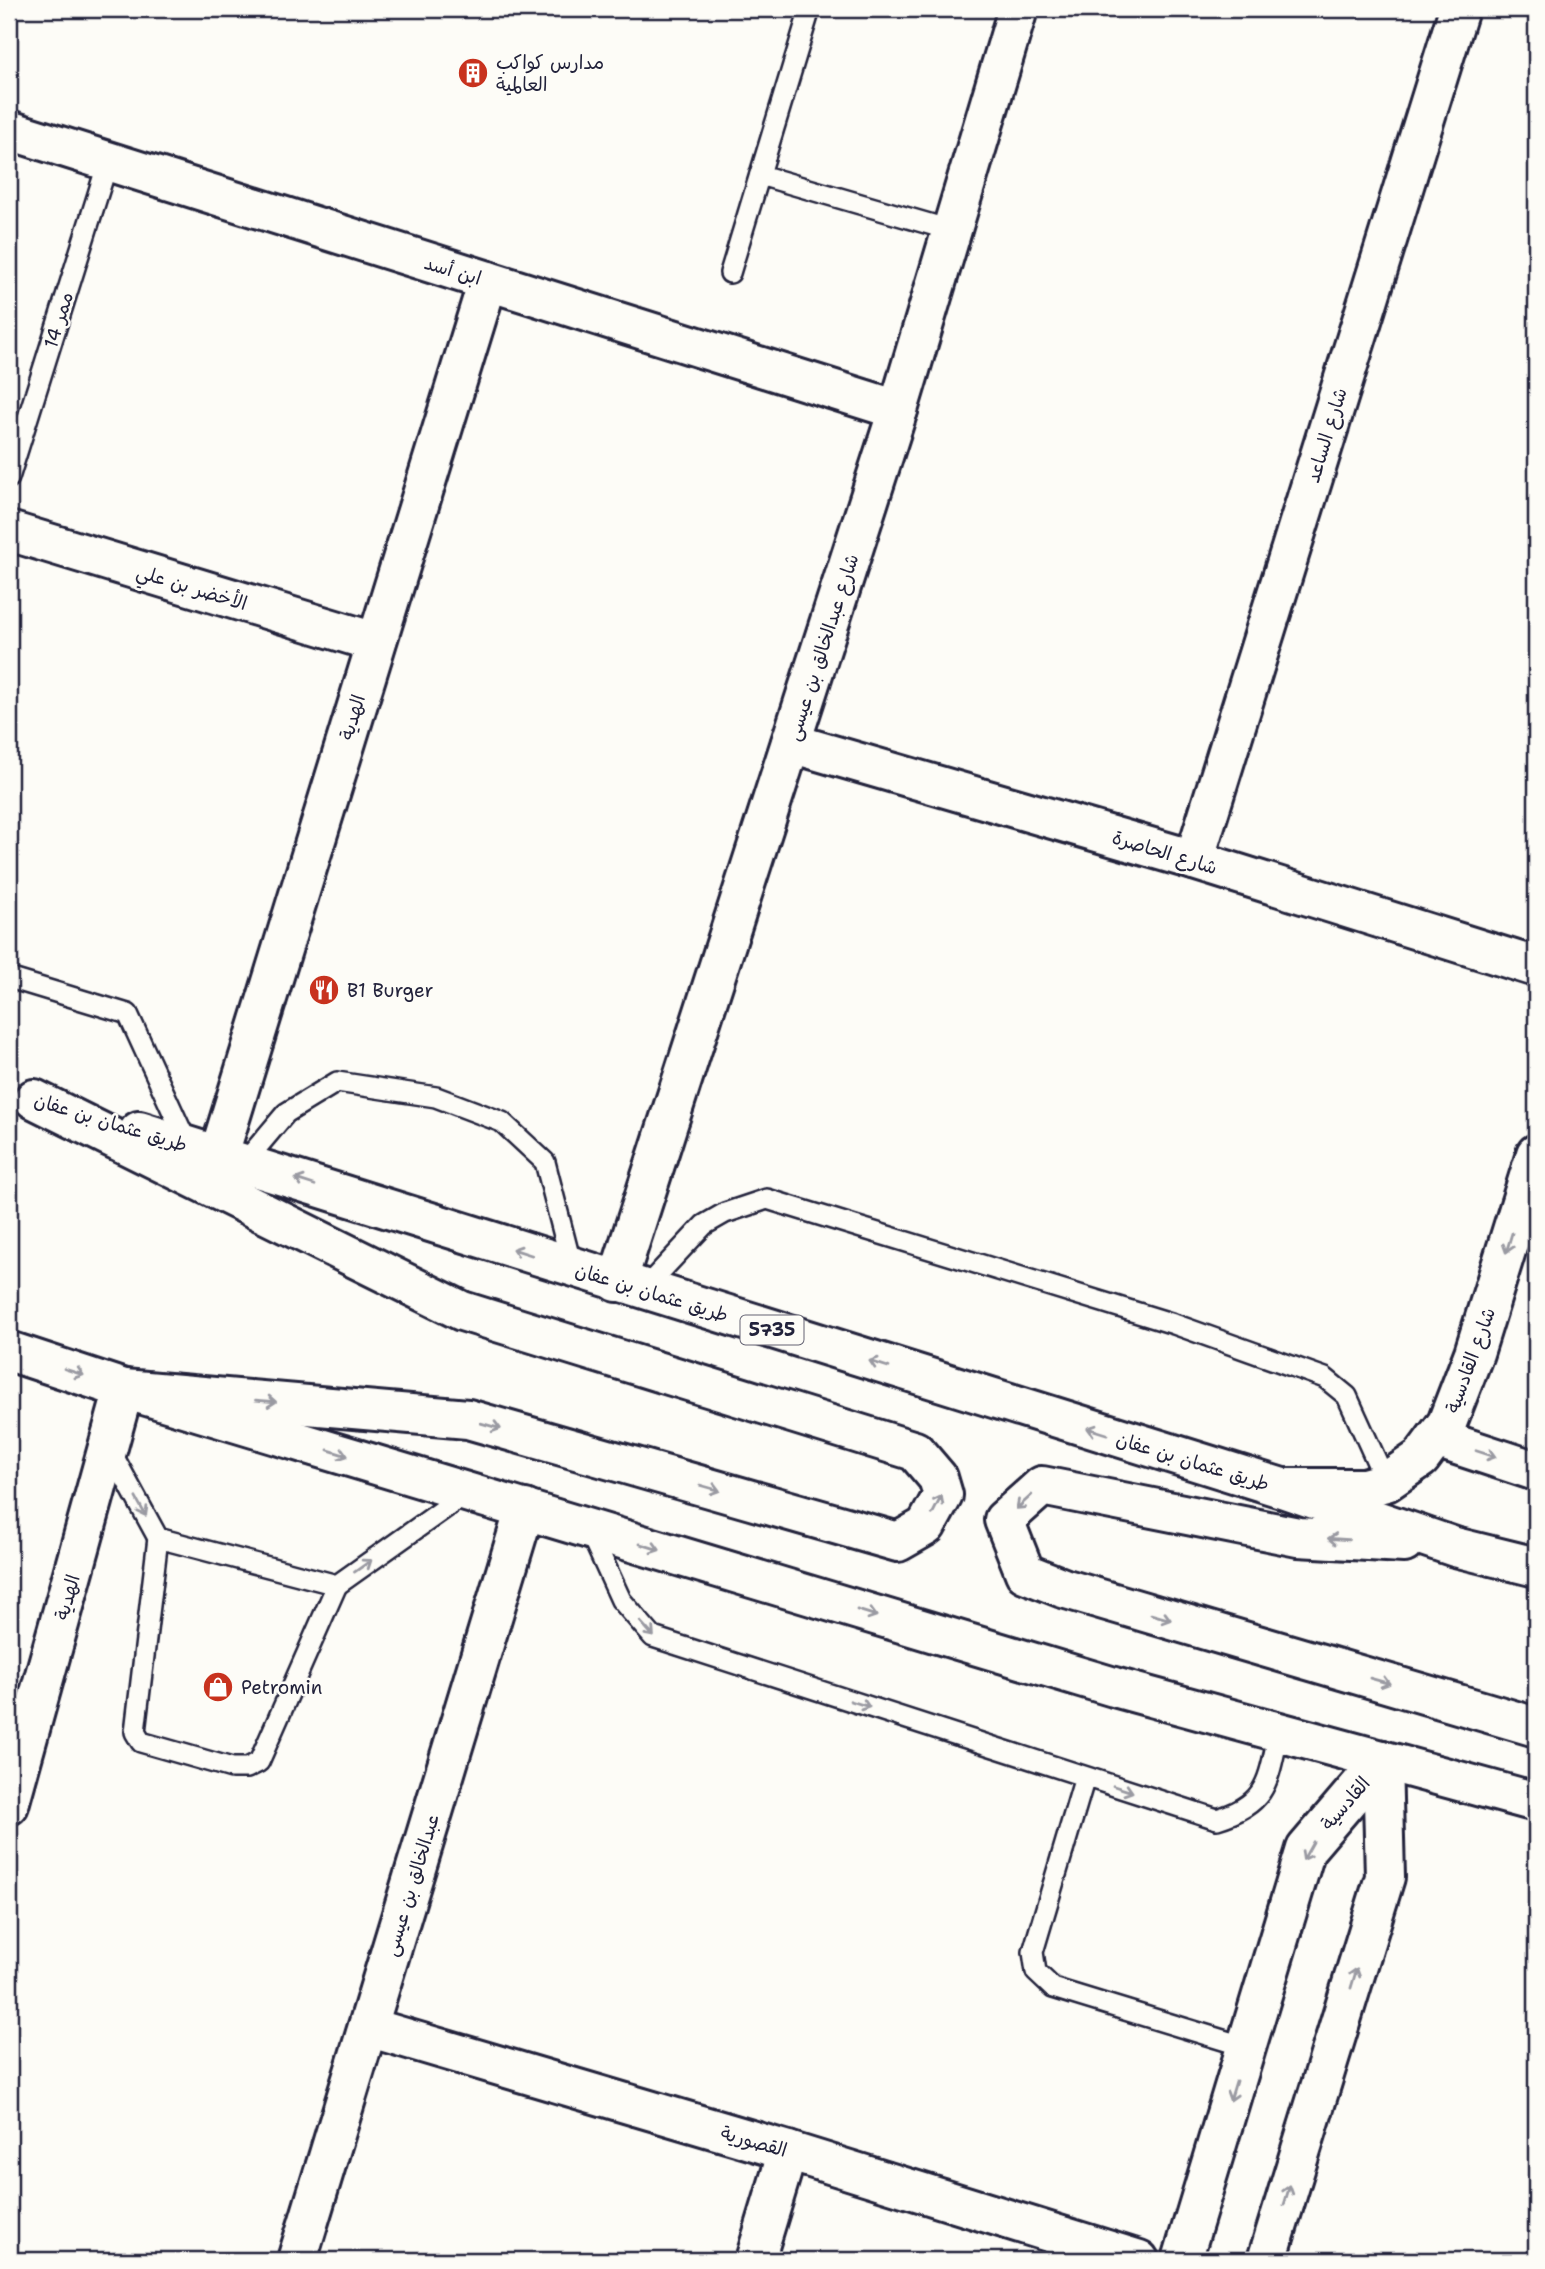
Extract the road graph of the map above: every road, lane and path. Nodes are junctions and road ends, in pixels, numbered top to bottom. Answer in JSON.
{"nodes":[{"id":1,"x":810,"y":9,"type":"edge"},
{"id":2,"x":1018,"y":9,"type":"edge"},
{"id":3,"x":1459,"y":9,"type":"edge"},
{"id":4,"x":9,"y":130,"type":"edge"},
{"id":5,"x":108,"y":162,"type":"junction"},
{"id":6,"x":760,"y":175,"type":"junction"},
{"id":7,"x":950,"y":230,"type":"junction"},
{"id":8,"x":730,"y":273,"type":"dead end"},
{"id":9,"x":488,"y":281,"type":"junction"},
{"id":10,"x":898,"y":410,"type":"junction"},
{"id":11,"x":9,"y":478,"type":"edge"},
{"id":12,"x":9,"y":531,"type":"edge"},
{"id":13,"x":375,"y":642,"type":"junction"},
{"id":14,"x":791,"y":743,"type":"junction"},
{"id":15,"x":1194,"y":860,"type":"junction"},
{"id":16,"x":1536,"y":967,"type":"edge"},
{"id":17,"x":9,"y":978,"type":"edge"},
{"id":18,"x":21,"y":1095,"type":"edge"},
{"id":19,"x":217,"y":1154,"type":"junction"},
{"id":20,"x":1536,"y":1154,"type":"edge"},
{"id":21,"x":572,"y":1268,"type":"junction"},
{"id":22,"x":631,"y":1286,"type":"junction"},
{"id":23,"x":9,"y":1351,"type":"edge"},
{"id":24,"x":124,"y":1389,"type":"junction"},
{"id":25,"x":1436,"y":1438,"type":"junction"},
{"id":26,"x":1536,"y":1438,"type":"edge"},
{"id":27,"x":108,"y":1447,"type":"junction"},
{"id":28,"x":1536,"y":1460,"type":"edge"},
{"id":29,"x":1536,"y":1471,"type":"edge"},
{"id":30,"x":1386,"y":1482,"type":"junction"},
{"id":31,"x":1282,"y":1488,"type":"junction"},
{"id":32,"x":468,"y":1492,"type":"junction"},
{"id":33,"x":525,"y":1509,"type":"junction"},
{"id":34,"x":588,"y":1529,"type":"junction"},
{"id":35,"x":158,"y":1538,"type":"junction"},
{"id":36,"x":1455,"y":1547,"type":"junction"},
{"id":37,"x":1536,"y":1567,"type":"edge"},
{"id":38,"x":337,"y":1585,"type":"junction"},
{"id":39,"x":1536,"y":1727,"type":"edge"},
{"id":40,"x":1279,"y":1732,"type":"junction"},
{"id":41,"x":1382,"y":1760,"type":"junction"},
{"id":42,"x":1085,"y":1777,"type":"junction"},
{"id":43,"x":1536,"y":1802,"type":"edge"},
{"id":44,"x":9,"y":1805,"type":"edge"},
{"id":45,"x":368,"y":2027,"type":"junction"},
{"id":46,"x":1246,"y":2047,"type":"junction"},
{"id":47,"x":788,"y":2151,"type":"junction"},
{"id":48,"x":297,"y":2260,"type":"edge"},
{"id":49,"x":755,"y":2260,"type":"edge"},
{"id":50,"x":1139,"y":2260,"type":"edge"},
{"id":51,"x":1182,"y":2260,"type":"edge"},
{"id":52,"x":1267,"y":2260,"type":"edge"}],
"edges":[{"from":1,"to":6,"type":"lane"},
{"from":2,"to":7,"type":"street","name":"شارع عبدالخالق بن عيسى"},
{"from":3,"to":15,"type":"street","name":"شارع الساعد"},
{"from":4,"to":5,"type":"street","name":"ابن أسد"},
{"from":5,"to":9,"type":"street","name":"ابن أسد"},
{"from":5,"to":11,"type":"lane","name":"ممر 14"},
{"from":6,"to":7,"type":"lane"},
{"from":6,"to":8,"type":"lane"},
{"from":7,"to":10,"type":"street","name":"شارع عبدالخالق بن عيسى"},
{"from":9,"to":10,"type":"street","name":"ابن أسد"},
{"from":9,"to":13,"type":"street","name":"الهدية"},
{"from":10,"to":14,"type":"street","name":"شارع عبدالخالق بن عيسى"},
{"from":12,"to":13,"type":"street","name":"الأخضر بن علي"},
{"from":13,"to":19,"type":"street","name":"الهدية"},
{"from":14,"to":15,"type":"street","name":"شارع الحاصرة"},
{"from":14,"to":22,"type":"street","name":"شارع عبدالخالق بن عيسى"},
{"from":15,"to":16,"type":"street","name":"شارع الحاصرة"},
{"from":17,"to":19,"type":"lane"},
{"from":18,"to":19,"type":"street","name":"طريق عثمان بن عفان","number":"5735"},
{"from":24,"to":18,"type":"street","one_way":true},
{"from":21,"to":19,"type":"street","name":"طريق عثمان بن عفان","number":"5735","one_way":true},
{"from":19,"to":21,"type":"lane"},
{"from":20,"to":25,"type":"street","name":"شارع القادسية","one_way":true},
{"from":21,"to":22,"type":"street","name":"طريق عثمان بن عفان","number":"5735"},
{"from":22,"to":30,"type":"lane"},
{"from":31,"to":22,"type":"street","name":"طريق عثمان بن عفان","number":"5735","one_way":true},
{"from":23,"to":24,"type":"street","one_way":true},
{"from":24,"to":27,"type":"street","name":"الهدية"},
{"from":24,"to":32,"type":"street","one_way":true},
{"from":25,"to":29,"type":"street","one_way":true},
{"from":25,"to":30,"type":"street","name":"شارع القادسية"},
{"from":26,"to":28,"type":"street"},
{"from":27,"to":35,"type":"lane","one_way":true},
{"from":27,"to":44,"type":"street","name":"الهدية"},
{"from":30,"to":31,"type":"street","name":"شارع القادسية"},
{"from":31,"to":36,"type":"street","name":"طريق عثمان بن عفان","number":"5735"},
{"from":32,"to":33,"type":"street"},
{"from":38,"to":32,"type":"lane","one_way":true},
{"from":33,"to":34,"type":"street"},
{"from":33,"to":45,"type":"street","name":"عبدالخالق بن عيسى"},
{"from":34,"to":40,"type":"street","one_way":true},
{"from":34,"to":42,"type":"lane","one_way":true},
{"from":35,"to":38,"type":"lane"},
{"from":35,"to":38,"type":"lane"},
{"from":36,"to":37,"type":"street","name":"طريق عثمان بن عفان","number":"5735"},
{"from":36,"to":39,"type":"street","one_way":true},
{"from":40,"to":41,"type":"street"},
{"from":42,"to":40,"type":"lane","one_way":true},
{"from":41,"to":43,"type":"street"},
{"from":41,"to":46,"type":"street","name":"القادسية","one_way":true},
{"from":52,"to":41,"type":"street","name":"القادسية","one_way":true},
{"from":42,"to":46,"type":"lane"},
{"from":45,"to":47,"type":"street","name":"القصورية"},
{"from":45,"to":48,"type":"street","name":"عبدالخالق بن عيسى"},
{"from":46,"to":51,"type":"street","name":"القادسية","one_way":true},
{"from":47,"to":49,"type":"street"},
{"from":47,"to":50,"type":"street","name":"القصورية"}]}
